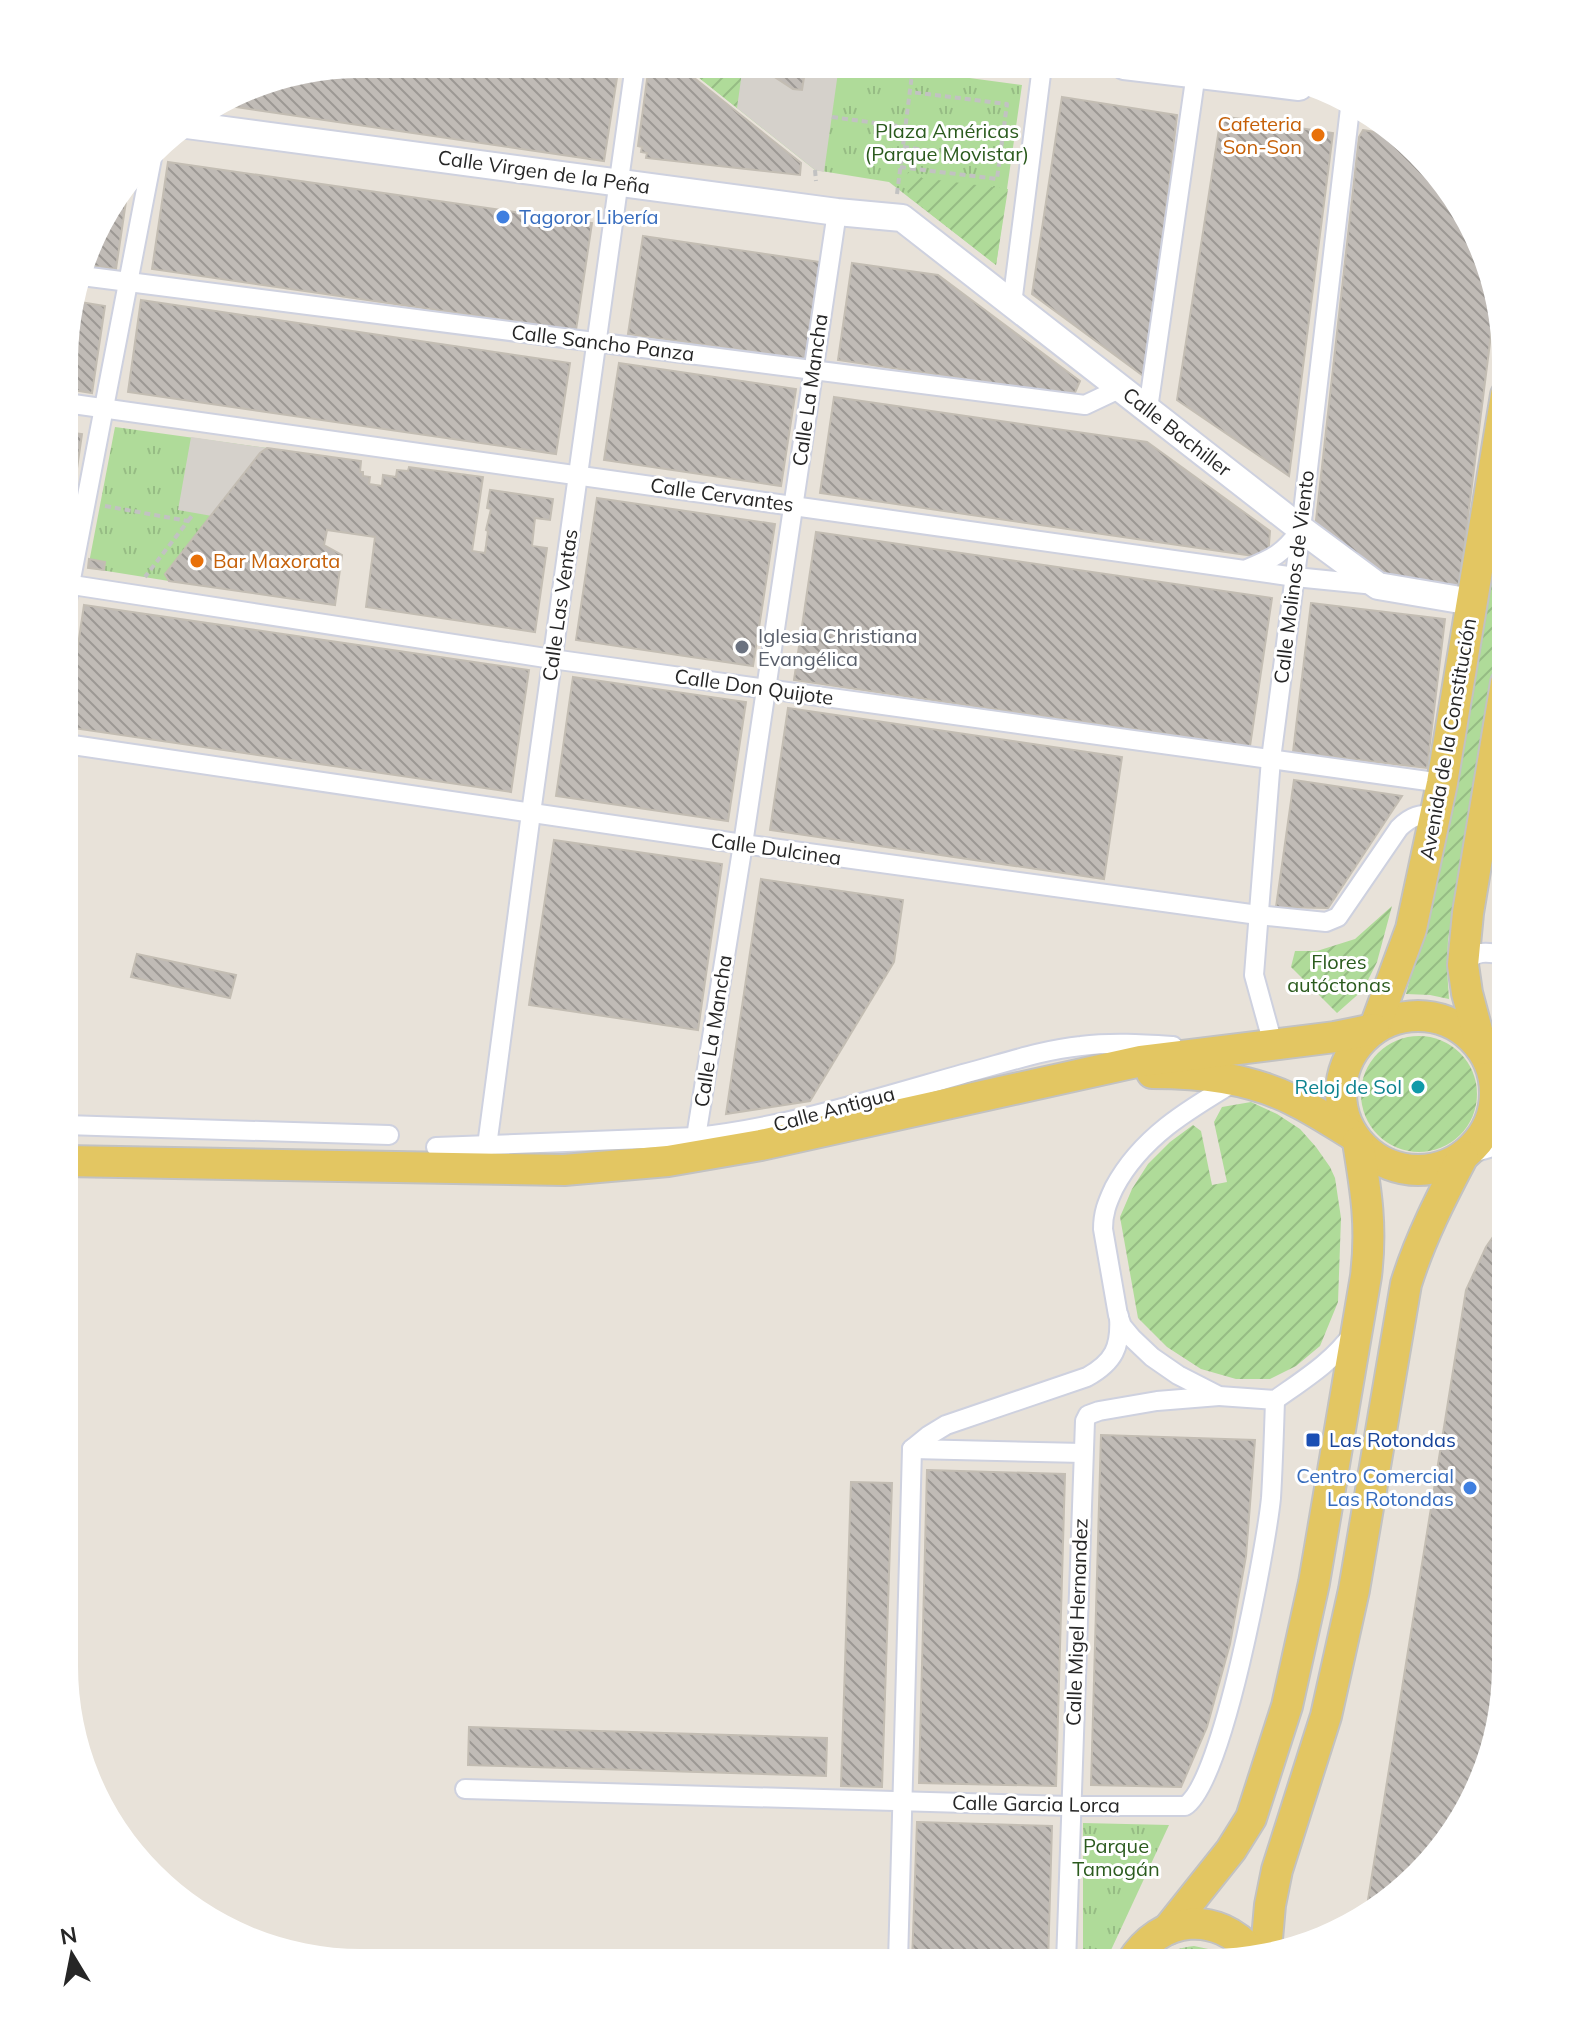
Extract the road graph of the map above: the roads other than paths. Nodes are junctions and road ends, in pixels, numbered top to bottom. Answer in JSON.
{"nodes":[{"id":1,"x":1040,"y":78,"type":"edge"},
{"id":2,"x":1195,"y":78,"type":"edge"},
{"id":3,"x":633,"y":79,"type":"edge"},
{"id":4,"x":1349,"y":115,"type":"edge"},
{"id":5,"x":202,"y":127,"type":"edge"},
{"id":6,"x":149,"y":173,"type":"edge"},
{"id":7,"x":619,"y":182,"type":"junction"},
{"id":8,"x":899,"y":208,"type":"joint"},
{"id":9,"x":837,"y":212,"type":"junction"},
{"id":10,"x":91,"y":277,"type":"edge"},
{"id":11,"x":128,"y":282,"type":"junction"},
{"id":12,"x":1012,"y":304,"type":"junction"},
{"id":13,"x":596,"y":342,"type":"junction"},
{"id":14,"x":813,"y":370,"type":"junction"},
{"id":15,"x":1121,"y":388,"type":"junction"},
{"id":16,"x":78,"y":405,"type":"edge"},
{"id":17,"x":104,"y":408,"type":"junction"},
{"id":18,"x":1148,"y":409,"type":"junction"},
{"id":19,"x":578,"y":475,"type":"junction"},
{"id":20,"x":1492,"y":481,"type":"edge"},
{"id":21,"x":793,"y":505,"type":"junction"},
{"id":22,"x":1301,"y":529,"type":"junction"},
{"id":23,"x":78,"y":536,"type":"edge"},
{"id":24,"x":1245,"y":570,"type":"junction"},
{"id":25,"x":1295,"y":577,"type":"junction"},
{"id":26,"x":78,"y":586,"type":"edge"},
{"id":27,"x":1378,"y":586,"type":"junction"},
{"id":28,"x":1472,"y":602,"type":"junction"},
{"id":29,"x":552,"y":659,"type":"junction"},
{"id":30,"x":766,"y":689,"type":"junction"},
{"id":31,"x":78,"y":746,"type":"edge"},
{"id":32,"x":1271,"y":759,"type":"junction"},
{"id":33,"x":1442,"y":783,"type":"junction"},
{"id":34,"x":1492,"y":808,"type":"edge"},
{"id":35,"x":531,"y":813,"type":"junction"},
{"id":36,"x":1436,"y":814,"type":"junction"},
{"id":37,"x":743,"y":844,"type":"junction"},
{"id":38,"x":1258,"y":915,"type":"junction"},
{"id":39,"x":1492,"y":953,"type":"edge"},
{"id":40,"x":1463,"y":965,"type":"junction"},
{"id":41,"x":1374,"y":1029,"type":"junction"},
{"id":42,"x":1273,"y":1044,"type":"junction"},
{"id":43,"x":1228,"y":1049,"type":"junction"},
{"id":44,"x":1491,"y":1056,"type":"edge"},
{"id":45,"x":1492,"y":1057,"type":"edge"},
{"id":46,"x":1238,"y":1080,"type":"junction"},
{"id":47,"x":1491,"y":1120,"type":"edge"},
{"id":48,"x":78,"y":1125,"type":"edge"},
{"id":49,"x":389,"y":1135,"type":"dead end"},
{"id":50,"x":696,"y":1137,"type":"junction"},
{"id":51,"x":1355,"y":1138,"type":"junction"},
{"id":52,"x":487,"y":1146,"type":"junction"},
{"id":53,"x":436,"y":1147,"type":"joint"},
{"id":54,"x":1491,"y":1147,"type":"edge"},
{"id":55,"x":1463,"y":1156,"type":"junction"},
{"id":56,"x":78,"y":1159,"type":"edge"},
{"id":57,"x":78,"y":1159,"type":"edge"},
{"id":58,"x":78,"y":1181,"type":"edge"},
{"id":59,"x":1118,"y":1315,"type":"junction"},
{"id":60,"x":1359,"y":1324,"type":"junction"},
{"id":61,"x":1219,"y":1396,"type":"junction"},
{"id":62,"x":1275,"y":1400,"type":"junction"},
{"id":63,"x":912,"y":1449,"type":"junction"},
{"id":64,"x":1083,"y":1453,"type":"junction"},
{"id":65,"x":465,"y":1789,"type":"dead end"},
{"id":66,"x":904,"y":1801,"type":"junction"},
{"id":67,"x":1070,"y":1806,"type":"junction"},
{"id":68,"x":1168,"y":1929,"type":"junction"},
{"id":69,"x":1267,"y":1943,"type":"edge"},
{"id":70,"x":1247,"y":1947,"type":"edge"},
{"id":71,"x":898,"y":1949,"type":"edge"},
{"id":72,"x":1066,"y":1949,"type":"edge"},
{"id":73,"x":1140,"y":1949,"type":"edge"}],
"edges":[{"from":1,"to":12,"type":"street"},
{"from":2,"to":18,"type":"street"},
{"from":3,"to":7,"type":"street","name":"Calle Las Ventas"},
{"from":4,"to":22,"type":"street","name":"Calle Molinos de Viento"},
{"from":5,"to":7,"type":"street","name":"Calle Virgen de la Peña"},
{"from":6,"to":11,"type":"street"},
{"from":7,"to":9,"type":"street","name":"Calle Virgen de la Peña"},
{"from":7,"to":13,"type":"street","name":"Calle Las Ventas"},
{"from":8,"to":9,"type":"street","name":"Calle Virgen de la Peña"},
{"from":8,"to":12,"type":"street","name":"Calle Bachiller"},
{"from":9,"to":14,"type":"street","name":"Calle La Mancha"},
{"from":10,"to":11,"type":"street","name":"Calle Sancho Panza"},
{"from":11,"to":13,"type":"street","name":"Calle Sancho Panza"},
{"from":11,"to":17,"type":"street"},
{"from":12,"to":15,"type":"street","name":"Calle Bachiller"},
{"from":13,"to":14,"type":"street","name":"Calle Sancho Panza"},
{"from":13,"to":19,"type":"street","name":"Calle Las Ventas"},
{"from":14,"to":15,"type":"street","name":"Calle Sancho Panza"},
{"from":14,"to":21,"type":"street","name":"Calle La Mancha"},
{"from":15,"to":18,"type":"street","name":"Calle Bachiller"},
{"from":16,"to":17,"type":"street","name":"Calle Cervantes"},
{"from":17,"to":19,"type":"street","name":"Calle Cervantes"},
{"from":17,"to":23,"type":"street"},
{"from":18,"to":22,"type":"street","name":"Calle Bachiller"},
{"from":19,"to":21,"type":"street","name":"Calle Cervantes"},
{"from":19,"to":29,"type":"street","name":"Calle Las Ventas"},
{"from":20,"to":28,"type":"main road","name":"Avenida de la Constitución"},
{"from":21,"to":24,"type":"street","name":"Calle Cervantes"},
{"from":21,"to":30,"type":"street","name":"Calle La Mancha"},
{"from":22,"to":24,"type":"street"},
{"from":22,"to":25,"type":"street","name":"Calle Molinos de Viento"},
{"from":22,"to":27,"type":"street","name":"Calle Bachiller"},
{"from":24,"to":25,"type":"street","name":"Calle Cervantes"},
{"from":25,"to":27,"type":"street","name":"Calle Cervantes"},
{"from":25,"to":32,"type":"street","name":"Calle Molinos de Viento"},
{"from":26,"to":29,"type":"street","name":"Calle Don Quijote"},
{"from":27,"to":28,"type":"street","name":"Calle Bachiller"},
{"from":28,"to":33,"type":"main road","name":"Avenida de la Constitución"},
{"from":29,"to":30,"type":"street","name":"Calle Don Quijote"},
{"from":29,"to":35,"type":"street","name":"Calle Las Ventas"},
{"from":30,"to":32,"type":"street","name":"Calle Don Quijote"},
{"from":30,"to":37,"type":"street","name":"Calle La Mancha"},
{"from":31,"to":35,"type":"street","name":"Calle Dulcinea"},
{"from":32,"to":33,"type":"street","name":"Calle Don Quijote"},
{"from":32,"to":38,"type":"street","name":"Calle Molinos de Viento"},
{"from":33,"to":36,"type":"main road","name":"Avenida de la Constitución"},
{"from":34,"to":40,"type":"main road"},
{"from":35,"to":37,"type":"street","name":"Calle Dulcinea"},
{"from":35,"to":52,"type":"street","name":"Calle Las Ventas"},
{"from":36,"to":38,"type":"street","name":"Calle Dulcinea"},
{"from":36,"to":41,"type":"main road","name":"Avenida de la Constitución"},
{"from":37,"to":38,"type":"street","name":"Calle Dulcinea"},
{"from":37,"to":50,"type":"street","name":"Calle La Mancha"},
{"from":38,"to":42,"type":"street","name":"Calle Molinos de Viento"},
{"from":39,"to":40,"type":"street"},
{"from":40,"to":44,"type":"main road"},
{"from":41,"to":42,"type":"main road"},
{"from":41,"to":45,"type":"main road"},
{"from":41,"to":51,"type":"main road"},
{"from":42,"to":43,"type":"main road"},
{"from":43,"to":50,"type":"street","name":"Calle Antigua"},
{"from":43,"to":56,"type":"main road"},
{"from":46,"to":51,"type":"main road"},
{"from":46,"to":58,"type":"main road"},
{"from":46,"to":59,"type":"street"},
{"from":47,"to":55,"type":"main road"},
{"from":48,"to":49,"type":"street"},
{"from":50,"to":52,"type":"street","name":"Calle Antigua"},
{"from":51,"to":55,"type":"main road"},
{"from":51,"to":60,"type":"main road"},
{"from":52,"to":53,"type":"street","name":"Calle Antigua"},
{"from":53,"to":57,"type":"main road"},
{"from":54,"to":55,"type":"street"},
{"from":55,"to":69,"type":"main road"},
{"from":59,"to":61,"type":"street"},
{"from":59,"to":63,"type":"street"},
{"from":60,"to":62,"type":"street"},
{"from":60,"to":68,"type":"main road"},
{"from":61,"to":62,"type":"street"},
{"from":61,"to":64,"type":"street","name":"Calle Migel Hernandez"},
{"from":62,"to":67,"type":"street","name":"Calle Garcia Lorca"},
{"from":63,"to":64,"type":"street"},
{"from":63,"to":66,"type":"street"},
{"from":64,"to":67,"type":"street","name":"Calle Migel Hernandez"},
{"from":65,"to":66,"type":"street","name":"Calle Garcia Lorca"},
{"from":66,"to":67,"type":"street","name":"Calle Garcia Lorca"},
{"from":66,"to":71,"type":"street"},
{"from":67,"to":72,"type":"street","name":"Calle Migel Hernandez"},
{"from":68,"to":70,"type":"main road"},
{"from":68,"to":73,"type":"main road"}]}
